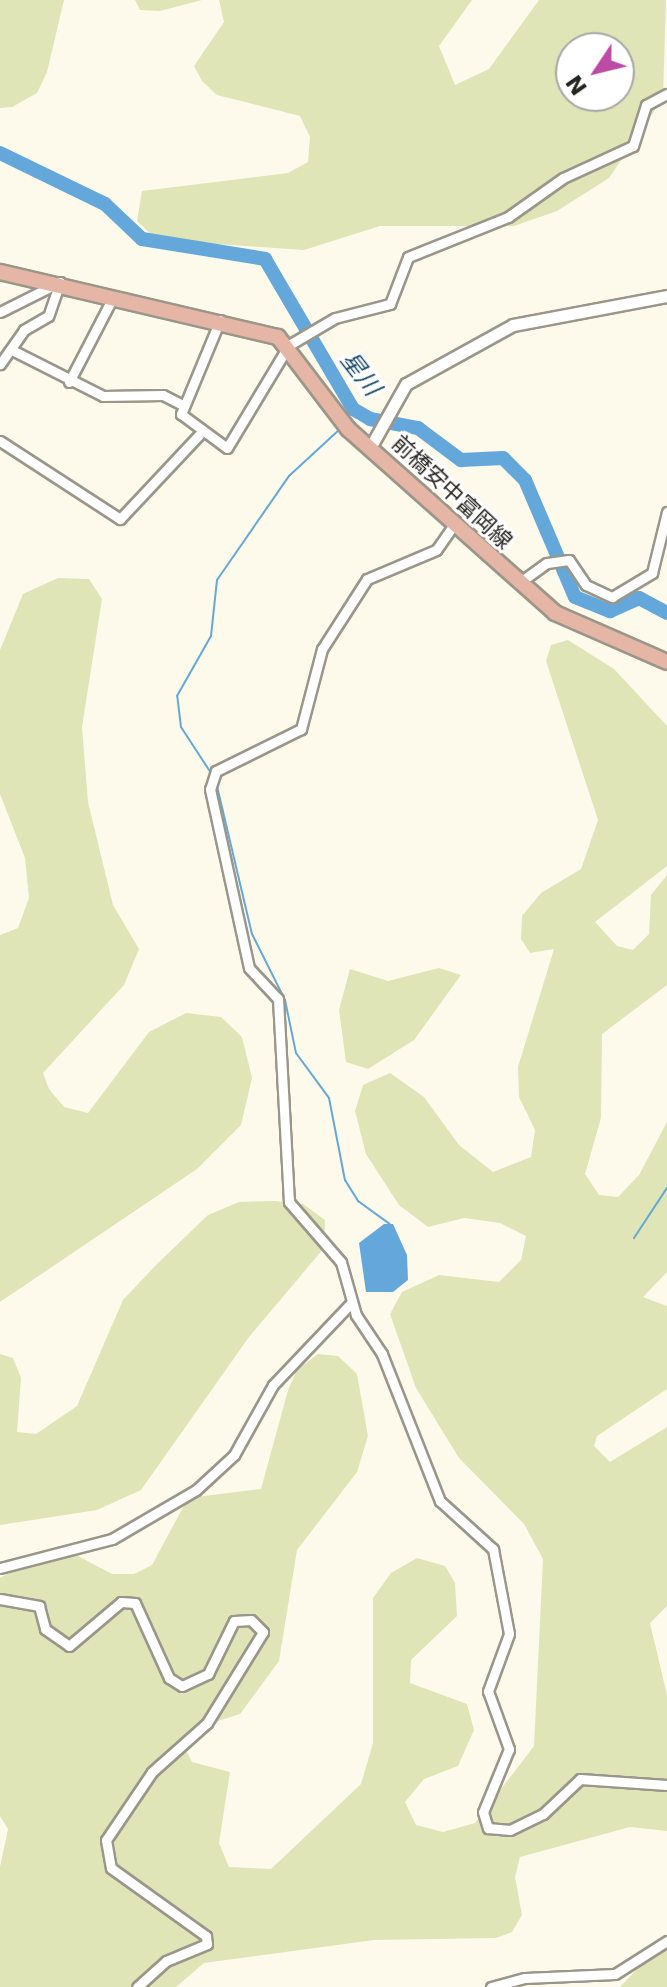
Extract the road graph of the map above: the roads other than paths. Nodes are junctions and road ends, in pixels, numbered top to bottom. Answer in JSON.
{"nodes":[{"id":1,"x":667,"y":94,"type":"edge"},
{"id":2,"x":0,"y":272,"type":"edge"},
{"id":3,"x":60,"y":282,"type":"junction"},
{"id":4,"x":114,"y":295,"type":"junction"},
{"id":5,"x":667,"y":296,"type":"edge"},
{"id":6,"x":0,"y":312,"type":"edge"},
{"id":7,"x":220,"y":320,"type":"junction"},
{"id":8,"x":289,"y":345,"type":"junction"},
{"id":9,"x":12,"y":350,"type":"junction"},
{"id":10,"x":0,"y":364,"type":"edge"},
{"id":11,"x":69,"y":382,"type":"junction"},
{"id":12,"x":183,"y":405,"type":"junction"},
{"id":13,"x":199,"y":435,"type":"junction"},
{"id":14,"x":373,"y":440,"type":"junction"},
{"id":15,"x":0,"y":441,"type":"edge"},
{"id":16,"x":667,"y":512,"type":"edge"},
{"id":17,"x":453,"y":526,"type":"junction"},
{"id":18,"x":519,"y":583,"type":"junction"},
{"id":19,"x":667,"y":662,"type":"edge"},
{"id":20,"x":351,"y":1303,"type":"junction"},
{"id":21,"x":0,"y":1568,"type":"edge"},
{"id":22,"x":0,"y":1599,"type":"edge"},
{"id":23,"x":667,"y":1785,"type":"edge"},
{"id":24,"x":667,"y":1941,"type":"edge"},
{"id":25,"x":137,"y":1987,"type":"edge"},
{"id":26,"x":491,"y":1987,"type":"edge"}],
"edges":[{"from":1,"to":8,"type":"street"},
{"from":2,"to":3,"type":"main road"},
{"from":3,"to":4,"type":"main road"},
{"from":3,"to":6,"type":"street"},
{"from":3,"to":9,"type":"street"},
{"from":4,"to":7,"type":"main road"},
{"from":4,"to":11,"type":"street"},
{"from":5,"to":14,"type":"street"},
{"from":7,"to":8,"type":"main road"},
{"from":7,"to":12,"type":"street"},
{"from":8,"to":13,"type":"street"},
{"from":8,"to":14,"type":"main road","name":"前橋安中富岡線"},
{"from":9,"to":10,"type":"street"},
{"from":9,"to":11,"type":"street"},
{"from":11,"to":12,"type":"street"},
{"from":12,"to":13,"type":"street"},
{"from":13,"to":15,"type":"street"},
{"from":14,"to":17,"type":"main road","name":"前橋安中富岡線"},
{"from":16,"to":18,"type":"street"},
{"from":17,"to":18,"type":"main road","name":"前橋安中富岡線"},
{"from":17,"to":20,"type":"street"},
{"from":18,"to":19,"type":"main road","name":"前橋安中富岡線"},
{"from":20,"to":21,"type":"street"},
{"from":20,"to":23,"type":"street"},
{"from":22,"to":25,"type":"street"},
{"from":24,"to":26,"type":"street"}]}
